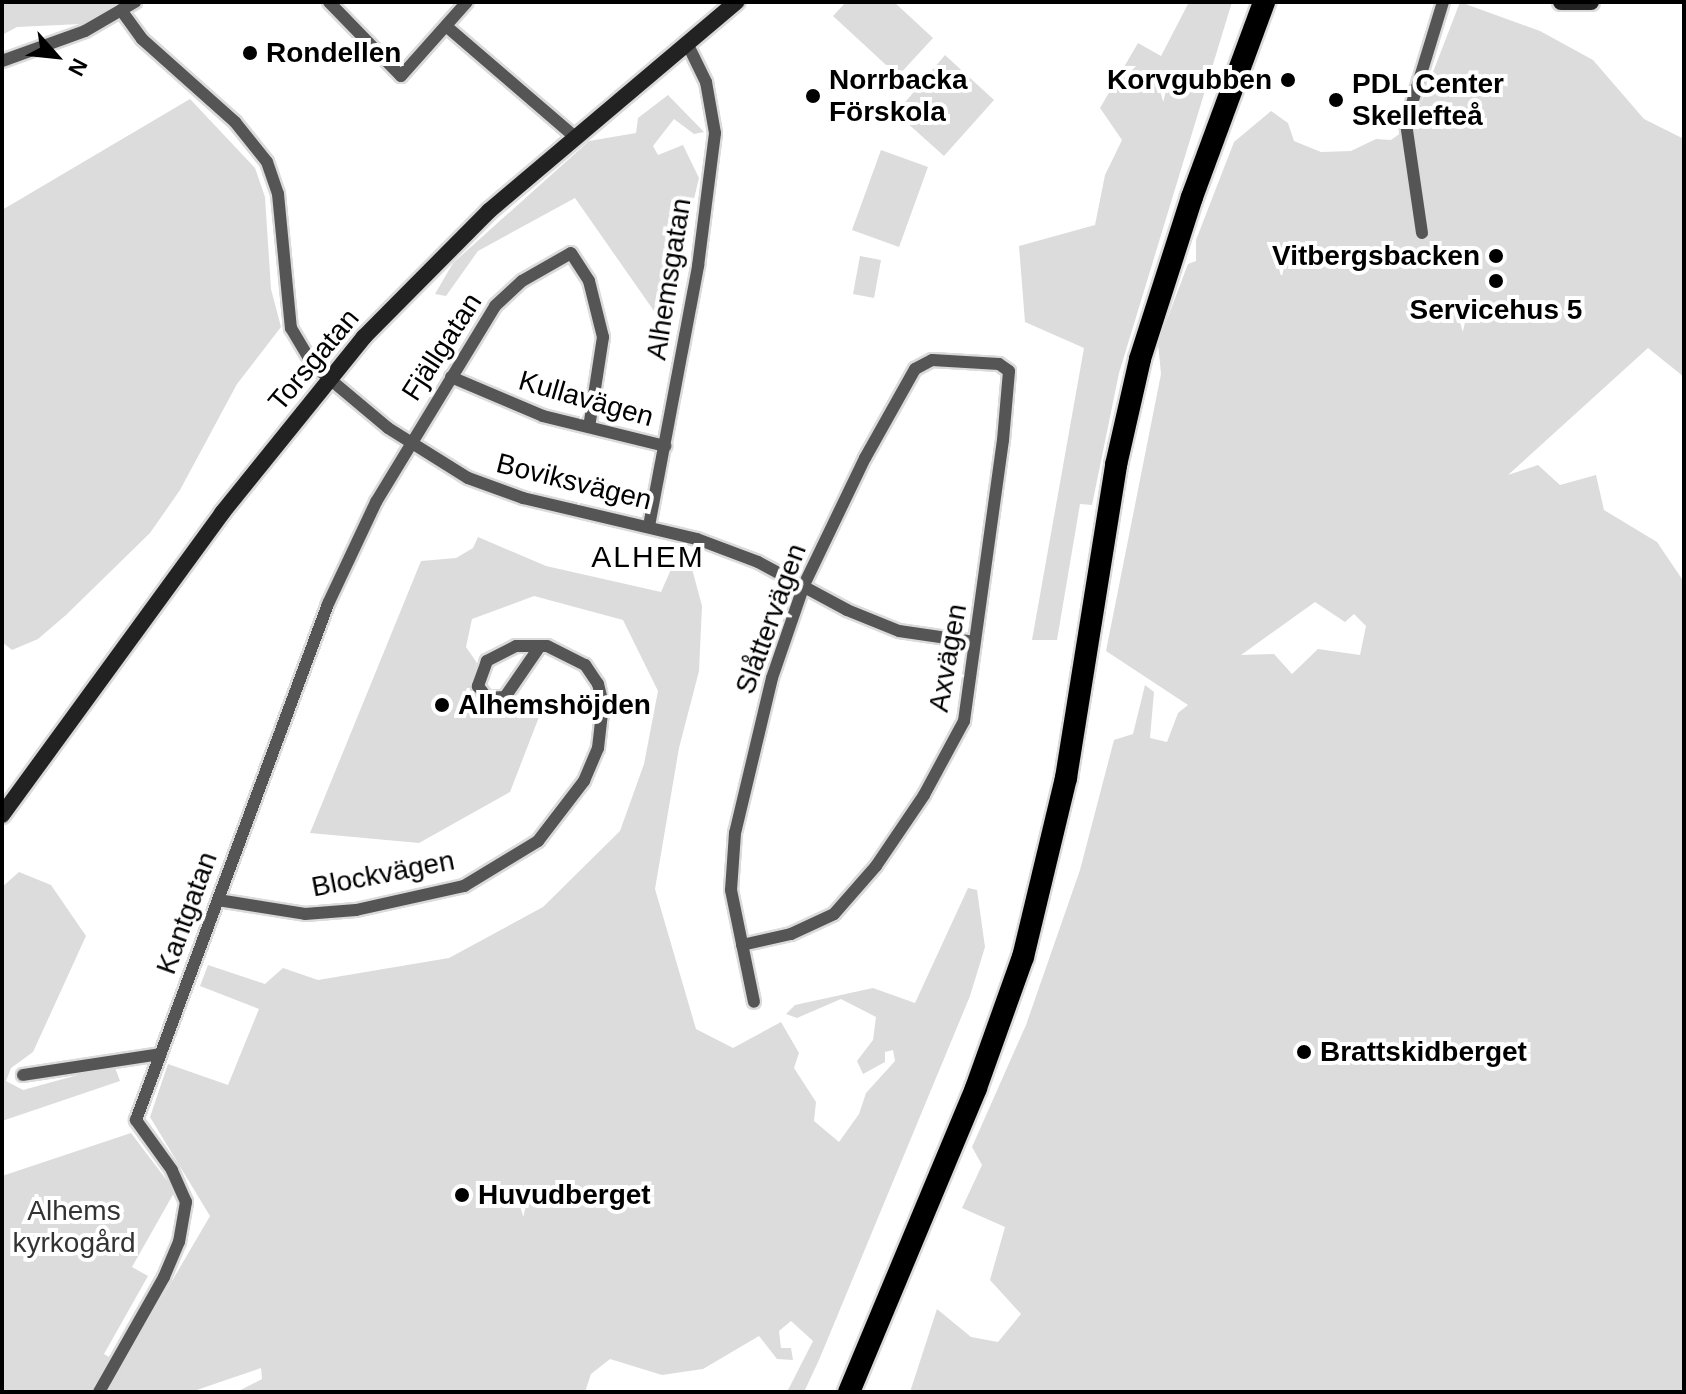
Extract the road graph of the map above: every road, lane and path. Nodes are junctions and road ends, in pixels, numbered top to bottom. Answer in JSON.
{"nodes":[{"id":1,"x":135,"y":2,"type":"edge"},
{"id":2,"x":329,"y":2,"type":"edge"},
{"id":3,"x":467,"y":2,"type":"edge"},
{"id":4,"x":736,"y":2,"type":"edge"},
{"id":5,"x":1248,"y":2,"type":"edge"},
{"id":6,"x":1264,"y":2,"type":"edge"},
{"id":7,"x":1443,"y":2,"type":"edge"},
{"id":8,"x":1561,"y":2,"type":"edge"},
{"id":9,"x":1591,"y":2,"type":"edge"},
{"id":10,"x":121,"y":10,"type":"junction"},
{"id":11,"x":446,"y":26,"type":"junction"},
{"id":12,"x":687,"y":43,"type":"junction"},
{"id":13,"x":2,"y":61,"type":"edge"},
{"id":14,"x":575,"y":137,"type":"junction"},
{"id":15,"x":1422,"y":233,"type":"dead end"},
{"id":16,"x":1009,"y":371,"type":"joint"},
{"id":17,"x":451,"y":377,"type":"junction"},
{"id":18,"x":330,"y":380,"type":"junction"},
{"id":19,"x":589,"y":427,"type":"junction"},
{"id":20,"x":409,"y":443,"type":"junction"},
{"id":21,"x":665,"y":446,"type":"junction"},
{"id":22,"x":649,"y":526,"type":"junction"},
{"id":23,"x":804,"y":585,"type":"junction"},
{"id":24,"x":974,"y":642,"type":"junction"},
{"id":25,"x":540,"y":646,"type":"junction"},
{"id":26,"x":2,"y":815,"type":"edge"},
{"id":27,"x":218,"y":900,"type":"junction"},
{"id":28,"x":742,"y":945,"type":"junction"},
{"id":29,"x":754,"y":1002,"type":"dead end"},
{"id":30,"x":160,"y":1054,"type":"junction"},
{"id":31,"x":23,"y":1075,"type":"dead end"},
{"id":32,"x":99,"y":1392,"type":"edge"},
{"id":33,"x":837,"y":1392,"type":"edge"},
{"id":34,"x":849,"y":1392,"type":"edge"}],
"edges":[{"from":1,"to":10,"type":"street"},
{"from":2,"to":11,"type":"street"},
{"from":3,"to":11,"type":"street"},
{"from":4,"to":12,"type":"main road","name":"Torsgatan"},
{"from":5,"to":33,"type":"highway"},
{"from":6,"to":34,"type":"highway"},
{"from":7,"to":15,"type":"street"},
{"from":8,"to":9,"type":"main road"},
{"from":10,"to":13,"type":"street"},
{"from":10,"to":18,"type":"street","name":"Boviksvägen"},
{"from":11,"to":14,"type":"street"},
{"from":12,"to":14,"type":"main road","name":"Torsgatan"},
{"from":12,"to":21,"type":"street","name":"Alhemsgatan"},
{"from":14,"to":18,"type":"main road","name":"Torsgatan"},
{"from":16,"to":23,"type":"street","name":"Slåttervägen"},
{"from":16,"to":24,"type":"street","name":"Axvägen"},
{"from":17,"to":19,"type":"street","name":"Kullavägen"},
{"from":17,"to":19,"type":"street","name":"Fjällgatan"},
{"from":17,"to":20,"type":"street","name":"Fjällgatan"},
{"from":18,"to":20,"type":"street","name":"Boviksvägen"},
{"from":18,"to":26,"type":"main road","name":"Torsgatan"},
{"from":19,"to":21,"type":"street","name":"Kullavägen"},
{"from":20,"to":22,"type":"street","name":"Boviksvägen"},
{"from":20,"to":27,"type":"street","name":"Kantgatan"},
{"from":21,"to":22,"type":"street","name":"Alhemsgatan"},
{"from":22,"to":23,"type":"street","name":"Boviksvägen"},
{"from":23,"to":24,"type":"street","name":"Boviksvägen"},
{"from":23,"to":28,"type":"street","name":"Slåttervägen"},
{"from":24,"to":28,"type":"street","name":"Axvägen"},
{"from":25,"to":25,"type":"street"},
{"from":25,"to":27,"type":"street","name":"Blockvägen"},
{"from":27,"to":30,"type":"street","name":"Kantgatan"},
{"from":28,"to":29,"type":"street","name":"Slåttervägen"},
{"from":30,"to":31,"type":"street"},
{"from":30,"to":32,"type":"street","name":"Kantgatan"}]}
